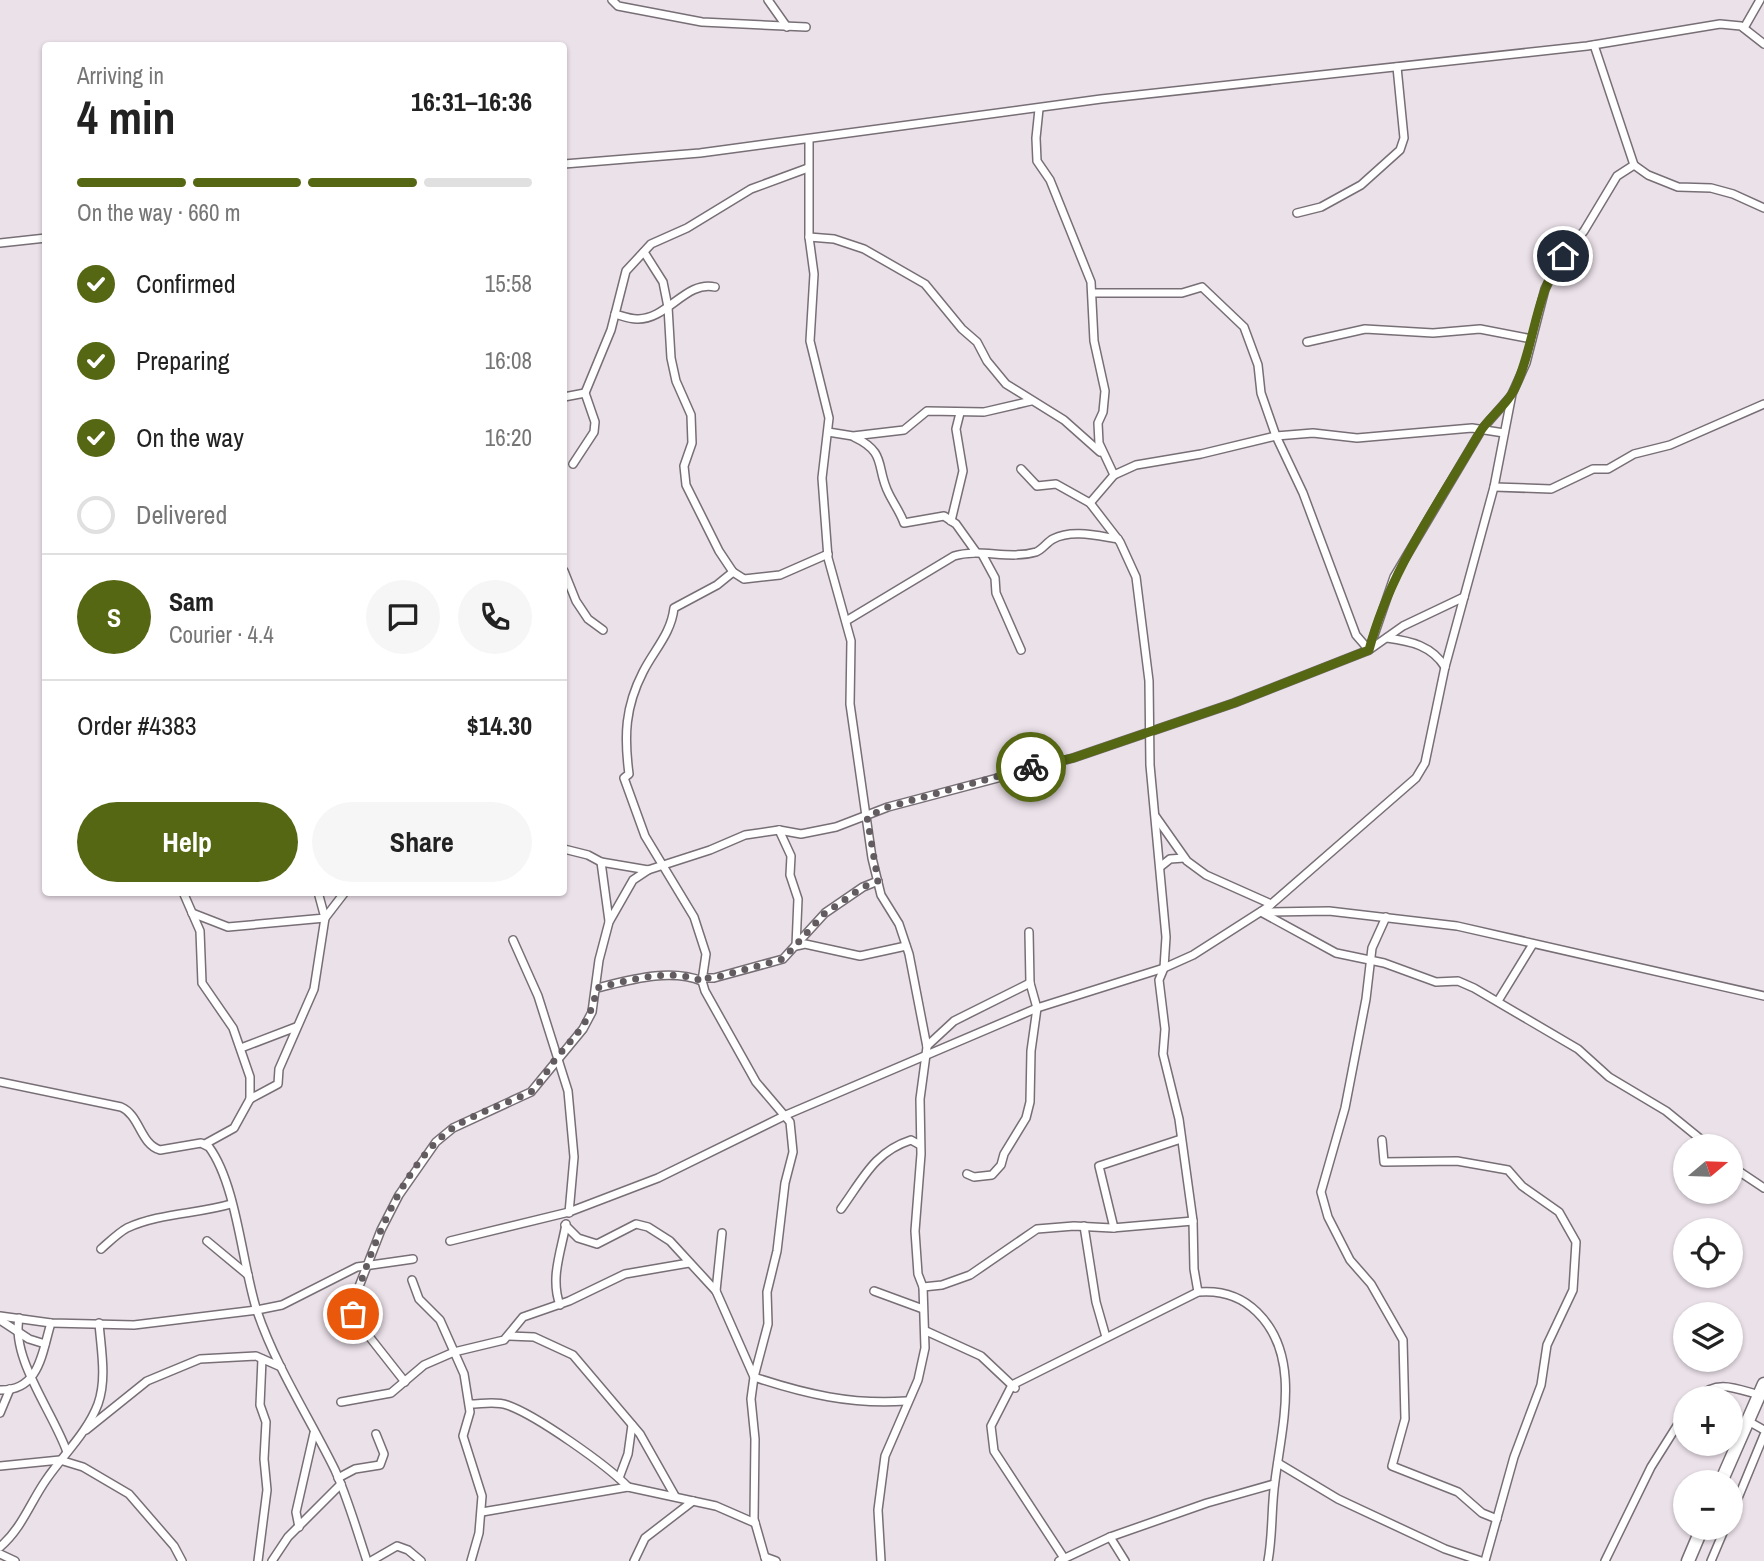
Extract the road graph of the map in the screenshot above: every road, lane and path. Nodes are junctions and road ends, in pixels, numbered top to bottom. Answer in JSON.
{"nodes":[{"id":1,"x":612,"y":0,"type":"edge"},
{"id":2,"x":768,"y":0,"type":"edge"},
{"id":3,"x":1760,"y":0,"type":"edge"},
{"id":4,"x":787,"y":27,"type":"junction"},
{"id":5,"x":806,"y":27,"type":"dead end"},
{"id":6,"x":1744,"y":28,"type":"junction"},
{"id":7,"x":1764,"y":44,"type":"edge"},
{"id":8,"x":1594,"y":45,"type":"junction"},
{"id":9,"x":1397,"y":68,"type":"junction"},
{"id":10,"x":1040,"y":109,"type":"junction"},
{"id":11,"x":808,"y":139,"type":"junction"},
{"id":12,"x":567,"y":164,"type":"edge"},
{"id":13,"x":1634,"y":165,"type":"junction"},
{"id":14,"x":808,"y":168,"type":"junction"},
{"id":15,"x":1764,"y":208,"type":"edge"},
{"id":16,"x":1297,"y":213,"type":"dead end"},
{"id":17,"x":809,"y":237,"type":"junction"},
{"id":18,"x":42,"y":238,"type":"edge"},
{"id":19,"x":0,"y":243,"type":"edge"},
{"id":20,"x":644,"y":252,"type":"junction"},
{"id":21,"x":715,"y":287,"type":"dead end"},
{"id":22,"x":1093,"y":293,"type":"junction"},
{"id":23,"x":668,"y":307,"type":"junction"},
{"id":24,"x":615,"y":314,"type":"junction"},
{"id":25,"x":1532,"y":339,"type":"junction"},
{"id":26,"x":1307,"y":342,"type":"dead end"},
{"id":27,"x":585,"y":393,"type":"junction"},
{"id":28,"x":1512,"y":394,"type":"junction"},
{"id":29,"x":567,"y":396,"type":"edge"},
{"id":30,"x":1031,"y":401,"type":"junction"},
{"id":31,"x":1764,"y":404,"type":"edge"},
{"id":32,"x":960,"y":413,"type":"junction"},
{"id":33,"x":1482,"y":429,"type":"junction"},
{"id":34,"x":828,"y":432,"type":"junction"},
{"id":35,"x":1504,"y":433,"type":"junction"},
{"id":36,"x":853,"y":436,"type":"junction"},
{"id":37,"x":1276,"y":436,"type":"junction"},
{"id":38,"x":1101,"y":452,"type":"junction"},
{"id":39,"x":573,"y":464,"type":"dead end"},
{"id":40,"x":1021,"y":468,"type":"dead end"},
{"id":41,"x":1114,"y":475,"type":"junction"},
{"id":42,"x":1494,"y":487,"type":"junction"},
{"id":43,"x":1090,"y":503,"type":"junction"},
{"id":44,"x":951,"y":521,"type":"junction"},
{"id":45,"x":1118,"y":539,"type":"junction"},
{"id":46,"x":979,"y":553,"type":"junction"},
{"id":47,"x":828,"y":554,"type":"junction"},
{"id":48,"x":733,"y":572,"type":"junction"},
{"id":49,"x":567,"y":578,"type":"edge"},
{"id":50,"x":1464,"y":597,"type":"junction"},
{"id":51,"x":846,"y":621,"type":"junction"},
{"id":52,"x":603,"y":630,"type":"dead end"},
{"id":53,"x":1386,"y":638,"type":"junction"},
{"id":54,"x":1021,"y":650,"type":"dead end"},
{"id":55,"x":1369,"y":650,"type":"junction"},
{"id":56,"x":1445,"y":667,"type":"junction"},
{"id":57,"x":1150,"y":729,"type":"junction"},
{"id":58,"x":1155,"y":816,"type":"junction"},
{"id":59,"x":867,"y":817,"type":"junction"},
{"id":60,"x":779,"y":830,"type":"junction"},
{"id":61,"x":567,"y":850,"type":"edge"},
{"id":62,"x":1184,"y":858,"type":"junction"},
{"id":63,"x":601,"y":862,"type":"junction"},
{"id":64,"x":664,"y":867,"type":"junction"},
{"id":65,"x":1160,"y":867,"type":"junction"},
{"id":66,"x":648,"y":870,"type":"junction"},
{"id":67,"x":878,"y":881,"type":"junction"},
{"id":68,"x":185,"y":896,"type":"edge"},
{"id":69,"x":319,"y":896,"type":"edge"},
{"id":70,"x":342,"y":896,"type":"edge"},
{"id":71,"x":1271,"y":904,"type":"junction"},
{"id":72,"x":1261,"y":912,"type":"junction"},
{"id":73,"x":192,"y":913,"type":"junction"},
{"id":74,"x":1386,"y":917,"type":"junction"},
{"id":75,"x":325,"y":918,"type":"junction"},
{"id":76,"x":609,"y":922,"type":"junction"},
{"id":77,"x":1029,"y":932,"type":"dead end"},
{"id":78,"x":513,"y":940,"type":"dead end"},
{"id":79,"x":1533,"y":944,"type":"junction"},
{"id":80,"x":796,"y":946,"type":"junction"},
{"id":81,"x":906,"y":946,"type":"junction"},
{"id":82,"x":1370,"y":960,"type":"junction"},
{"id":83,"x":1164,"y":968,"type":"junction"},
{"id":84,"x":703,"y":980,"type":"junction"},
{"id":85,"x":1030,"y":983,"type":"junction"},
{"id":86,"x":597,"y":988,"type":"junction"},
{"id":87,"x":1764,"y":996,"type":"edge"},
{"id":88,"x":1498,"y":1001,"type":"junction"},
{"id":89,"x":1037,"y":1008,"type":"junction"},
{"id":90,"x":298,"y":1026,"type":"junction"},
{"id":91,"x":927,"y":1047,"type":"junction"},
{"id":92,"x":241,"y":1048,"type":"junction"},
{"id":93,"x":925,"y":1056,"type":"junction"},
{"id":94,"x":556,"y":1059,"type":"junction"},
{"id":95,"x":0,"y":1082,"type":"edge"},
{"id":96,"x":250,"y":1099,"type":"junction"},
{"id":97,"x":786,"y":1115,"type":"junction"},
{"id":98,"x":1694,"y":1134,"type":"edge"},
{"id":99,"x":1181,"y":1139,"type":"junction"},
{"id":100,"x":1382,"y":1140,"type":"dead end"},
{"id":101,"x":205,"y":1144,"type":"junction"},
{"id":102,"x":920,"y":1145,"type":"junction"},
{"id":103,"x":967,"y":1174,"type":"dead end"},
{"id":104,"x":1743,"y":1175,"type":"edge"},
{"id":105,"x":1764,"y":1188,"type":"edge"},
{"id":106,"x":231,"y":1204,"type":"junction"},
{"id":107,"x":841,"y":1209,"type":"dead end"},
{"id":108,"x":569,"y":1212,"type":"junction"},
{"id":109,"x":1193,"y":1221,"type":"junction"},
{"id":110,"x":565,"y":1225,"type":"junction"},
{"id":111,"x":1084,"y":1226,"type":"junction"},
{"id":112,"x":1114,"y":1228,"type":"junction"},
{"id":113,"x":722,"y":1233,"type":"dead end"},
{"id":114,"x":207,"y":1241,"type":"dead end"},
{"id":115,"x":450,"y":1241,"type":"dead end"},
{"id":116,"x":101,"y":1249,"type":"dead end"},
{"id":117,"x":413,"y":1259,"type":"dead end"},
{"id":118,"x":689,"y":1263,"type":"junction"},
{"id":119,"x":366,"y":1264,"type":"junction"},
{"id":120,"x":248,"y":1275,"type":"junction"},
{"id":121,"x":412,"y":1280,"type":"dead end"},
{"id":122,"x":923,"y":1287,"type":"junction"},
{"id":123,"x":716,"y":1291,"type":"junction"},
{"id":124,"x":874,"y":1291,"type":"dead end"},
{"id":125,"x":1198,"y":1292,"type":"junction"},
{"id":126,"x":560,"y":1305,"type":"junction"},
{"id":127,"x":923,"y":1309,"type":"junction"},
{"id":128,"x":257,"y":1310,"type":"junction"},
{"id":129,"x":0,"y":1318,"type":"edge"},
{"id":130,"x":19,"y":1318,"type":"junction"},
{"id":131,"x":51,"y":1322,"type":"junction"},
{"id":132,"x":99,"y":1323,"type":"junction"},
{"id":133,"x":926,"y":1331,"type":"junction"},
{"id":134,"x":16,"y":1332,"type":"junction"},
{"id":135,"x":509,"y":1336,"type":"junction"},
{"id":136,"x":1106,"y":1338,"type":"junction"},
{"id":137,"x":45,"y":1344,"type":"junction"},
{"id":138,"x":454,"y":1352,"type":"junction"},
{"id":139,"x":262,"y":1359,"type":"junction"},
{"id":140,"x":281,"y":1367,"type":"junction"},
{"id":141,"x":754,"y":1377,"type":"junction"},
{"id":142,"x":32,"y":1378,"type":"junction"},
{"id":143,"x":405,"y":1382,"type":"junction"},
{"id":144,"x":1715,"y":1386,"type":"edge"},
{"id":145,"x":1735,"y":1386,"type":"edge"},
{"id":146,"x":1014,"y":1387,"type":"junction"},
{"id":147,"x":1743,"y":1387,"type":"edge"},
{"id":148,"x":0,"y":1390,"type":"edge"},
{"id":149,"x":10,"y":1390,"type":"junction"},
{"id":150,"x":1762,"y":1390,"type":"edge"},
{"id":151,"x":906,"y":1401,"type":"junction"},
{"id":152,"x":341,"y":1402,"type":"dead end"},
{"id":153,"x":470,"y":1404,"type":"junction"},
{"id":154,"x":0,"y":1413,"type":"edge"},
{"id":155,"x":1748,"y":1422,"type":"junction"},
{"id":156,"x":632,"y":1425,"type":"junction"},
{"id":157,"x":85,"y":1430,"type":"junction"},
{"id":158,"x":1764,"y":1430,"type":"edge"},
{"id":159,"x":1673,"y":1432,"type":"edge"},
{"id":160,"x":314,"y":1433,"type":"junction"},
{"id":161,"x":376,"y":1434,"type":"dead end"},
{"id":162,"x":1764,"y":1435,"type":"edge"},
{"id":163,"x":67,"y":1452,"type":"junction"},
{"id":164,"x":60,"y":1460,"type":"junction"},
{"id":165,"x":1278,"y":1463,"type":"junction"},
{"id":166,"x":0,"y":1466,"type":"edge"},
{"id":167,"x":1726,"y":1470,"type":"edge"},
{"id":168,"x":620,"y":1478,"type":"junction"},
{"id":169,"x":340,"y":1481,"type":"junction"},
{"id":170,"x":1274,"y":1484,"type":"junction"},
{"id":171,"x":1743,"y":1486,"type":"edge"},
{"id":172,"x":628,"y":1487,"type":"junction"},
{"id":173,"x":676,"y":1496,"type":"junction"},
{"id":174,"x":693,"y":1500,"type":"junction"},
{"id":175,"x":482,"y":1512,"type":"junction"},
{"id":176,"x":1497,"y":1519,"type":"junction"},
{"id":177,"x":755,"y":1522,"type":"junction"},
{"id":178,"x":299,"y":1527,"type":"junction"},
{"id":179,"x":1111,"y":1537,"type":"junction"},
{"id":180,"x":1697,"y":1540,"type":"edge"},
{"id":181,"x":1720,"y":1540,"type":"edge"},
{"id":182,"x":0,"y":1547,"type":"edge"},
{"id":183,"x":0,"y":1554,"type":"edge"},
{"id":184,"x":766,"y":1559,"type":"edge"},
{"id":185,"x":1062,"y":1560,"type":"edge"},
{"id":186,"x":15,"y":1561,"type":"edge"},
{"id":187,"x":181,"y":1561,"type":"edge"},
{"id":188,"x":258,"y":1561,"type":"edge"},
{"id":189,"x":272,"y":1561,"type":"edge"},
{"id":190,"x":369,"y":1561,"type":"edge"},
{"id":191,"x":421,"y":1561,"type":"edge"},
{"id":192,"x":471,"y":1561,"type":"edge"},
{"id":193,"x":634,"y":1561,"type":"edge"},
{"id":194,"x":776,"y":1561,"type":"edge"},
{"id":195,"x":881,"y":1561,"type":"edge"},
{"id":196,"x":1125,"y":1561,"type":"edge"},
{"id":197,"x":1268,"y":1561,"type":"edge"},
{"id":198,"x":1483,"y":1561,"type":"edge"},
{"id":199,"x":1605,"y":1561,"type":"edge"},
{"id":200,"x":1688,"y":1561,"type":"edge"},
{"id":201,"x":1711,"y":1561,"type":"edge"}],
"edges":[{"from":1,"to":4,"type":"street"},
{"from":2,"to":4,"type":"street"},
{"from":3,"to":6,"type":"street"},
{"from":4,"to":5,"type":"street"},
{"from":6,"to":7,"type":"street"},
{"from":6,"to":8,"type":"street"},
{"from":8,"to":9,"type":"street"},
{"from":8,"to":13,"type":"street"},
{"from":9,"to":10,"type":"street"},
{"from":9,"to":16,"type":"street"},
{"from":10,"to":11,"type":"street"},
{"from":10,"to":22,"type":"street"},
{"from":11,"to":12,"type":"street"},
{"from":11,"to":14,"type":"street"},
{"from":13,"to":15,"type":"street"},
{"from":13,"to":25,"type":"street"},
{"from":14,"to":17,"type":"street"},
{"from":14,"to":20,"type":"street"},
{"from":17,"to":30,"type":"street"},
{"from":17,"to":34,"type":"street"},
{"from":18,"to":19,"type":"street"},
{"from":20,"to":23,"type":"street"},
{"from":20,"to":24,"type":"street"},
{"from":21,"to":23,"type":"street"},
{"from":22,"to":37,"type":"street"},
{"from":22,"to":38,"type":"street"},
{"from":23,"to":24,"type":"street"},
{"from":23,"to":48,"type":"street"},
{"from":24,"to":27,"type":"street"},
{"from":25,"to":26,"type":"street"},
{"from":25,"to":28,"type":"street"},
{"from":27,"to":29,"type":"street"},
{"from":27,"to":39,"type":"street"},
{"from":28,"to":33,"type":"street"},
{"from":28,"to":35,"type":"street"},
{"from":30,"to":32,"type":"street"},
{"from":30,"to":38,"type":"street"},
{"from":31,"to":42,"type":"street"},
{"from":32,"to":36,"type":"street"},
{"from":32,"to":44,"type":"street"},
{"from":33,"to":35,"type":"street"},
{"from":33,"to":37,"type":"street"},
{"from":33,"to":55,"type":"street"},
{"from":34,"to":36,"type":"street"},
{"from":34,"to":47,"type":"street"},
{"from":35,"to":42,"type":"street"},
{"from":36,"to":44,"type":"street"},
{"from":37,"to":41,"type":"street"},
{"from":37,"to":55,"type":"street"},
{"from":38,"to":41,"type":"street"},
{"from":40,"to":43,"type":"street"},
{"from":41,"to":43,"type":"street"},
{"from":42,"to":50,"type":"street"},
{"from":43,"to":45,"type":"street"},
{"from":44,"to":46,"type":"street"},
{"from":45,"to":46,"type":"street"},
{"from":45,"to":57,"type":"street"},
{"from":46,"to":51,"type":"street"},
{"from":46,"to":54,"type":"street"},
{"from":47,"to":48,"type":"street"},
{"from":47,"to":51,"type":"street"},
{"from":48,"to":64,"type":"street"},
{"from":49,"to":52,"type":"street"},
{"from":50,"to":53,"type":"street"},
{"from":50,"to":56,"type":"street"},
{"from":51,"to":59,"type":"street"},
{"from":53,"to":55,"type":"street"},
{"from":53,"to":56,"type":"street"},
{"from":55,"to":57,"type":"street"},
{"from":56,"to":71,"type":"street"},
{"from":57,"to":58,"type":"street"},
{"from":57,"to":59,"type":"street"},
{"from":58,"to":62,"type":"street"},
{"from":58,"to":65,"type":"street"},
{"from":59,"to":60,"type":"street"},
{"from":59,"to":67,"type":"street"},
{"from":60,"to":64,"type":"street"},
{"from":60,"to":80,"type":"street"},
{"from":61,"to":63,"type":"street"},
{"from":62,"to":65,"type":"street"},
{"from":62,"to":71,"type":"street"},
{"from":63,"to":66,"type":"street"},
{"from":63,"to":76,"type":"street"},
{"from":64,"to":66,"type":"street"},
{"from":64,"to":84,"type":"street"},
{"from":65,"to":83,"type":"street"},
{"from":66,"to":76,"type":"street"},
{"from":67,"to":80,"type":"street"},
{"from":67,"to":81,"type":"street"},
{"from":68,"to":73,"type":"street"},
{"from":69,"to":75,"type":"street"},
{"from":70,"to":75,"type":"street"},
{"from":71,"to":72,"type":"street"},
{"from":72,"to":74,"type":"street"},
{"from":72,"to":82,"type":"street"},
{"from":72,"to":83,"type":"street"},
{"from":73,"to":75,"type":"street"},
{"from":73,"to":92,"type":"street"},
{"from":74,"to":79,"type":"street"},
{"from":74,"to":82,"type":"street"},
{"from":75,"to":90,"type":"street"},
{"from":76,"to":86,"type":"street"},
{"from":77,"to":85,"type":"street"},
{"from":78,"to":94,"type":"street"},
{"from":79,"to":87,"type":"street"},
{"from":79,"to":88,"type":"street"},
{"from":80,"to":81,"type":"street"},
{"from":80,"to":84,"type":"street"},
{"from":81,"to":91,"type":"street"},
{"from":82,"to":88,"type":"street"},
{"from":82,"to":176,"type":"street"},
{"from":83,"to":89,"type":"street"},
{"from":83,"to":99,"type":"street"},
{"from":84,"to":86,"type":"street"},
{"from":84,"to":97,"type":"street"},
{"from":85,"to":89,"type":"street"},
{"from":85,"to":91,"type":"street"},
{"from":86,"to":94,"type":"street"},
{"from":88,"to":98,"type":"street"},
{"from":89,"to":93,"type":"street"},
{"from":89,"to":103,"type":"street"},
{"from":90,"to":92,"type":"street"},
{"from":90,"to":96,"type":"street"},
{"from":91,"to":93,"type":"street"},
{"from":92,"to":96,"type":"street"},
{"from":93,"to":97,"type":"street"},
{"from":93,"to":102,"type":"street"},
{"from":94,"to":108,"type":"street"},
{"from":94,"to":119,"type":"street"},
{"from":95,"to":101,"type":"street"},
{"from":96,"to":101,"type":"street"},
{"from":97,"to":108,"type":"street"},
{"from":97,"to":141,"type":"street"},
{"from":99,"to":109,"type":"street"},
{"from":99,"to":112,"type":"street"},
{"from":100,"to":176,"type":"street"},
{"from":101,"to":106,"type":"street"},
{"from":102,"to":107,"type":"street"},
{"from":102,"to":122,"type":"street"},
{"from":104,"to":105,"type":"street"},
{"from":106,"to":116,"type":"street"},
{"from":106,"to":120,"type":"street"},
{"from":108,"to":110,"type":"street"},
{"from":108,"to":115,"type":"street"},
{"from":109,"to":112,"type":"street"},
{"from":109,"to":125,"type":"street"},
{"from":110,"to":118,"type":"street"},
{"from":110,"to":126,"type":"street"},
{"from":111,"to":112,"type":"street"},
{"from":111,"to":122,"type":"street"},
{"from":111,"to":136,"type":"street"},
{"from":113,"to":123,"type":"street"},
{"from":114,"to":120,"type":"street"},
{"from":117,"to":119,"type":"street"},
{"from":118,"to":123,"type":"street"},
{"from":118,"to":126,"type":"street"},
{"from":119,"to":128,"type":"street"},
{"from":119,"to":143,"type":"street"},
{"from":120,"to":128,"type":"street"},
{"from":121,"to":138,"type":"street"},
{"from":122,"to":127,"type":"street"},
{"from":123,"to":141,"type":"street"},
{"from":124,"to":127,"type":"street"},
{"from":125,"to":136,"type":"street"},
{"from":125,"to":165,"type":"street"},
{"from":126,"to":135,"type":"street"},
{"from":127,"to":133,"type":"street"},
{"from":128,"to":132,"type":"street"},
{"from":128,"to":140,"type":"street"},
{"from":129,"to":130,"type":"street"},
{"from":129,"to":134,"type":"street"},
{"from":130,"to":131,"type":"street"},
{"from":130,"to":134,"type":"street"},
{"from":131,"to":132,"type":"street"},
{"from":131,"to":137,"type":"street"},
{"from":132,"to":157,"type":"street"},
{"from":133,"to":146,"type":"street"},
{"from":133,"to":151,"type":"street"},
{"from":134,"to":137,"type":"street"},
{"from":134,"to":142,"type":"street"},
{"from":135,"to":138,"type":"street"},
{"from":135,"to":156,"type":"street"},
{"from":136,"to":146,"type":"street"},
{"from":137,"to":142,"type":"street"},
{"from":138,"to":143,"type":"street"},
{"from":138,"to":153,"type":"street"},
{"from":139,"to":140,"type":"street"},
{"from":139,"to":157,"type":"street"},
{"from":139,"to":188,"type":"street"},
{"from":140,"to":160,"type":"street"},
{"from":141,"to":151,"type":"street"},
{"from":141,"to":177,"type":"street"},
{"from":142,"to":149,"type":"street"},
{"from":142,"to":163,"type":"street"},
{"from":143,"to":152,"type":"street"},
{"from":144,"to":145,"type":"street"},
{"from":146,"to":185,"type":"street"},
{"from":147,"to":150,"type":"street"},
{"from":148,"to":149,"type":"street"},
{"from":149,"to":154,"type":"street"},
{"from":150,"to":155,"type":"highway"},
{"from":151,"to":195,"type":"street"},
{"from":153,"to":168,"type":"street"},
{"from":153,"to":175,"type":"street"},
{"from":155,"to":158,"type":"street"},
{"from":155,"to":167,"type":"highway"},
{"from":156,"to":168,"type":"street"},
{"from":156,"to":173,"type":"street"},
{"from":157,"to":163,"type":"street"},
{"from":159,"to":199,"type":"street"},
{"from":160,"to":169,"type":"street"},
{"from":160,"to":178,"type":"street"},
{"from":161,"to":169,"type":"street"},
{"from":162,"to":171,"type":"street"},
{"from":163,"to":164,"type":"street"},
{"from":164,"to":166,"type":"street"},
{"from":164,"to":182,"type":"street"},
{"from":164,"to":187,"type":"street"},
{"from":165,"to":170,"type":"street"},
{"from":165,"to":198,"type":"street"},
{"from":168,"to":172,"type":"street"},
{"from":169,"to":178,"type":"street"},
{"from":169,"to":190,"type":"street"},
{"from":170,"to":179,"type":"street"},
{"from":170,"to":197,"type":"street"},
{"from":172,"to":173,"type":"street"},
{"from":172,"to":175,"type":"street"},
{"from":173,"to":174,"type":"street"},
{"from":174,"to":177,"type":"street"},
{"from":174,"to":193,"type":"street"},
{"from":175,"to":192,"type":"street"},
{"from":176,"to":198,"type":"street"},
{"from":177,"to":184,"type":"street"},
{"from":178,"to":189,"type":"street"},
{"from":179,"to":185,"type":"street"},
{"from":179,"to":196,"type":"street"},
{"from":180,"to":200,"type":"highway"},
{"from":181,"to":201,"type":"street"},
{"from":183,"to":186,"type":"street"},
{"from":184,"to":194,"type":"street"},
{"from":190,"to":191,"type":"street"}]}
